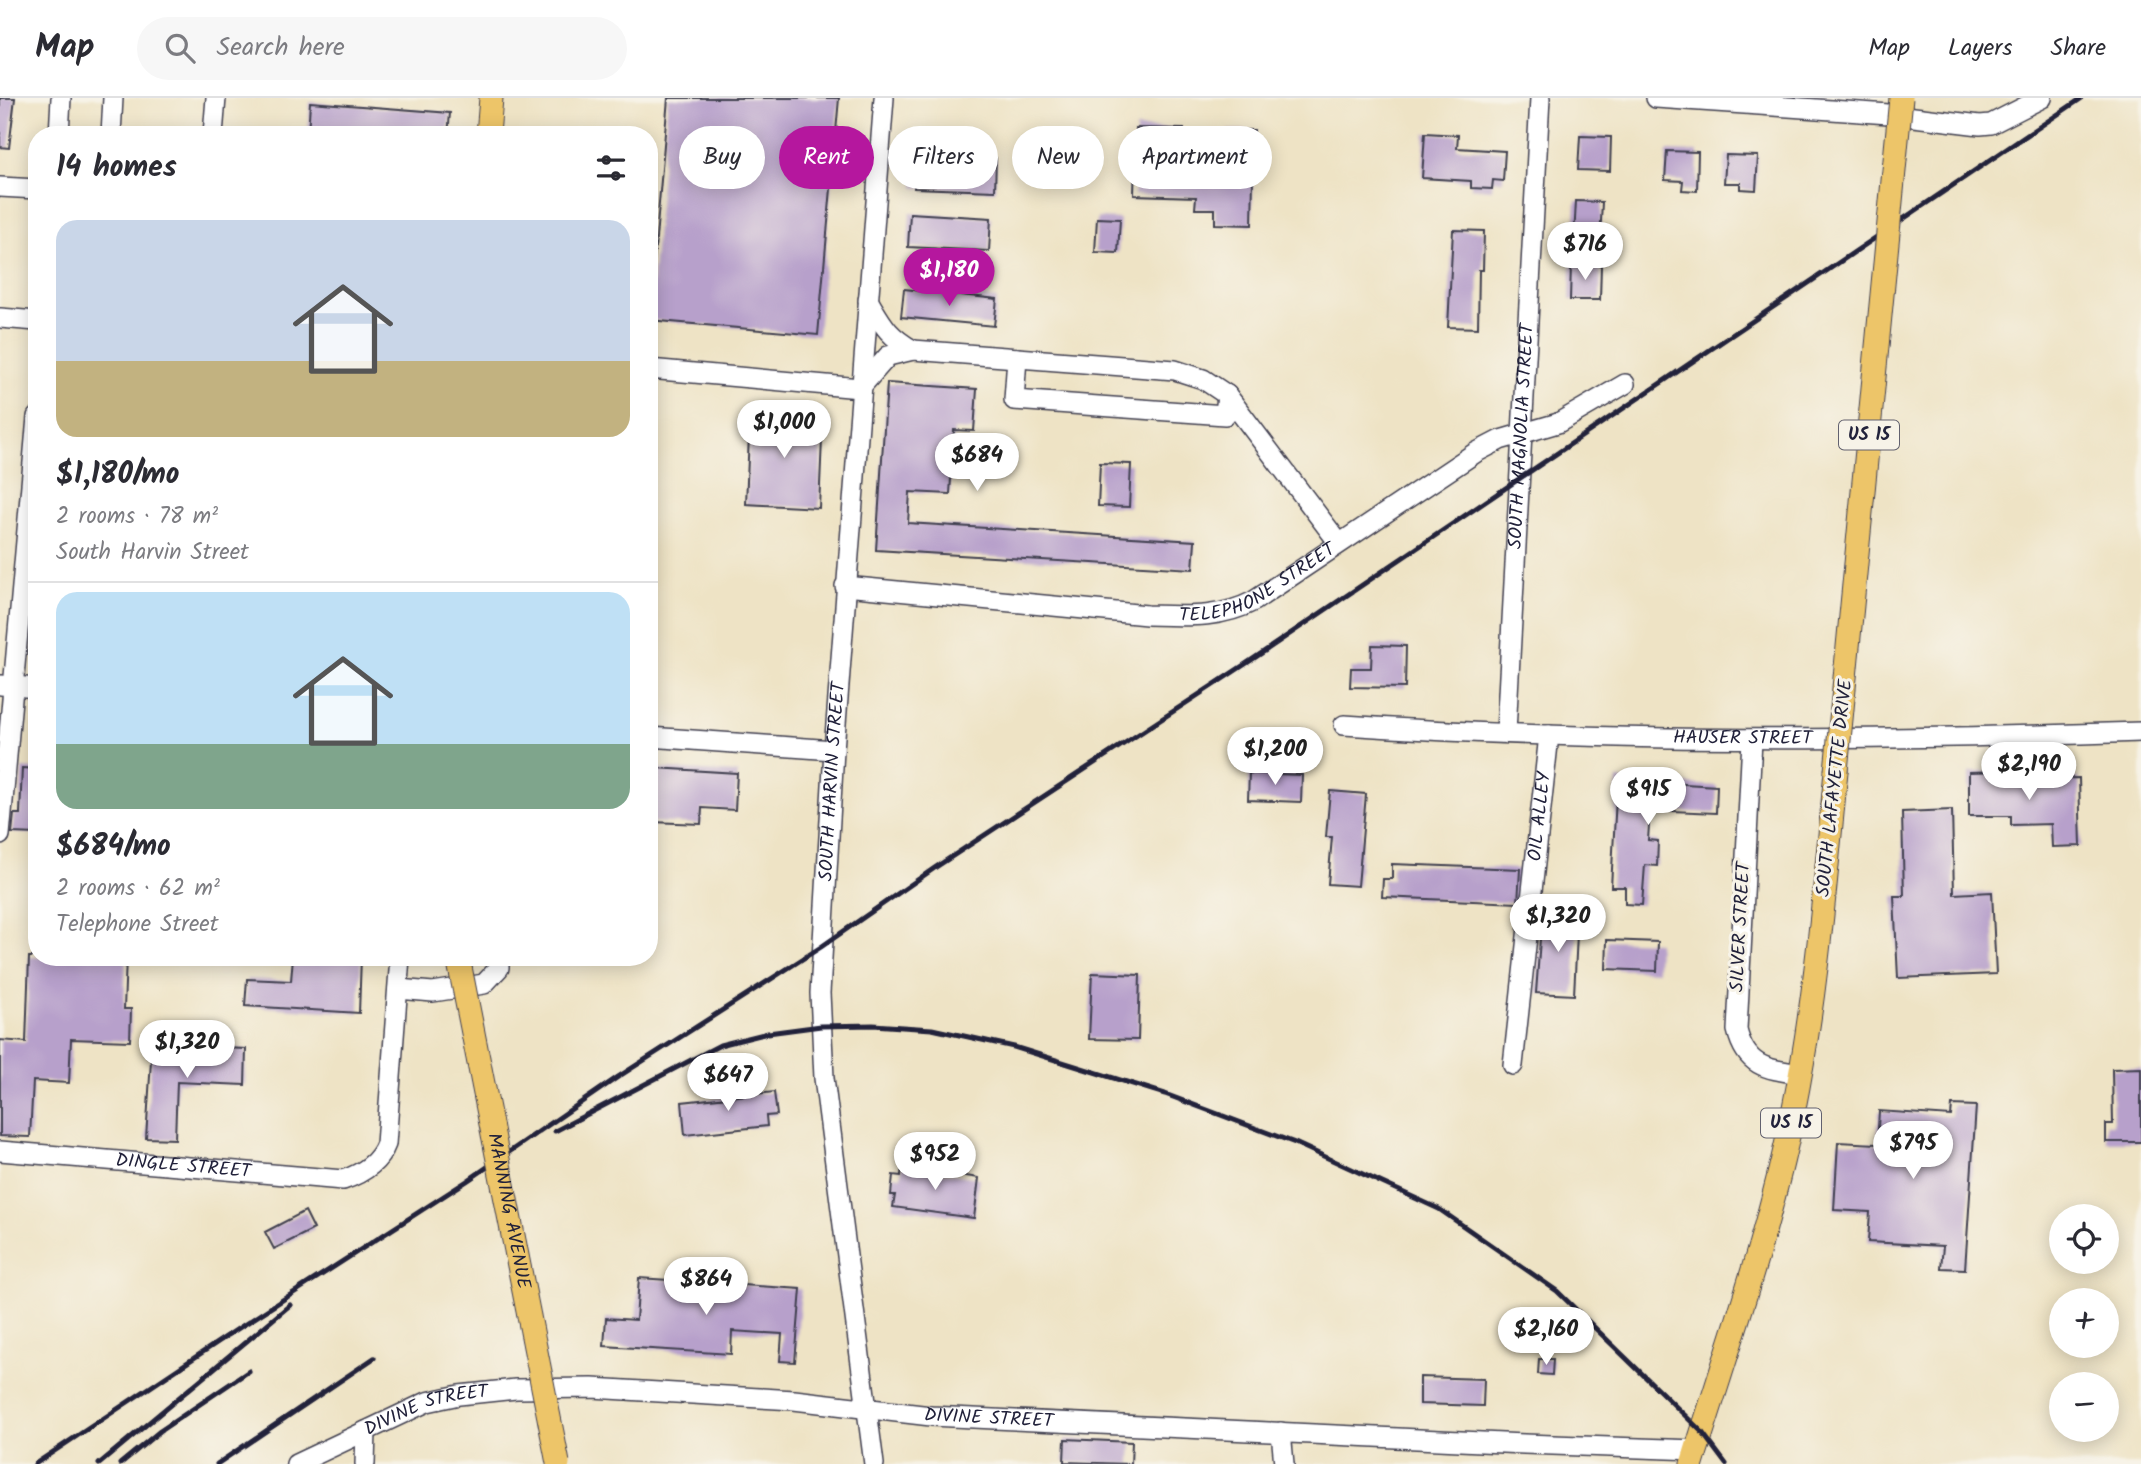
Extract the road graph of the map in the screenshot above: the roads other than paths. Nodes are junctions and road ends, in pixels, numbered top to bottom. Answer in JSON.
{"nodes":[{"id":1,"x":61,"y":98,"type":"edge"},
{"id":2,"x":113,"y":98,"type":"edge"},
{"id":3,"x":216,"y":98,"type":"edge"},
{"id":4,"x":491,"y":98,"type":"edge"},
{"id":5,"x":884,"y":98,"type":"edge"},
{"id":6,"x":1540,"y":98,"type":"edge"},
{"id":7,"x":1656,"y":98,"type":"edge"},
{"id":8,"x":1901,"y":98,"type":"edge"},
{"id":9,"x":2042,"y":98,"type":"edge"},
{"id":10,"x":59,"y":126,"type":"edge"},
{"id":11,"x":111,"y":126,"type":"edge"},
{"id":12,"x":214,"y":126,"type":"edge"},
{"id":13,"x":489,"y":126,"type":"edge"},
{"id":14,"x":0,"y":187,"type":"edge"},
{"id":15,"x":28,"y":189,"type":"edge"},
{"id":16,"x":868,"y":300,"type":"junction"},
{"id":17,"x":0,"y":318,"type":"edge"},
{"id":18,"x":28,"y":320,"type":"edge"},
{"id":19,"x":913,"y":350,"type":"junction"},
{"id":20,"x":1017,"y":358,"type":"junction"},
{"id":21,"x":658,"y":370,"type":"edge"},
{"id":22,"x":1625,"y":384,"type":"dead end"},
{"id":23,"x":860,"y":387,"type":"junction"},
{"id":24,"x":1227,"y":394,"type":"junction"},
{"id":25,"x":1521,"y":434,"type":"junction"},
{"id":26,"x":28,"y":495,"type":"edge"},
{"id":27,"x":1339,"y":543,"type":"junction"},
{"id":28,"x":845,"y":586,"type":"junction"},
{"id":29,"x":6,"y":685,"type":"edge"},
{"id":30,"x":28,"y":687,"type":"edge"},
{"id":31,"x":1344,"y":724,"type":"dead end"},
{"id":32,"x":2141,"y":732,"type":"edge"},
{"id":33,"x":1506,"y":733,"type":"junction"},
{"id":34,"x":1549,"y":734,"type":"junction"},
{"id":35,"x":658,"y":738,"type":"edge"},
{"id":36,"x":1752,"y":740,"type":"junction"},
{"id":37,"x":834,"y":750,"type":"junction"},
{"id":38,"x":0,"y":835,"type":"edge"},
{"id":39,"x":399,"y":966,"type":"edge"},
{"id":40,"x":460,"y":966,"type":"edge"},
{"id":41,"x":499,"y":966,"type":"edge"},
{"id":42,"x":398,"y":989,"type":"junction"},
{"id":43,"x":1513,"y":1065,"type":"dead end"},
{"id":44,"x":1800,"y":1074,"type":"junction"},
{"id":45,"x":0,"y":1152,"type":"edge"},
{"id":46,"x":867,"y":1408,"type":"junction"},
{"id":47,"x":366,"y":1432,"type":"junction"},
{"id":48,"x":1281,"y":1432,"type":"junction"},
{"id":49,"x":1695,"y":1457,"type":"edge"},
{"id":50,"x":559,"y":1463,"type":"edge"},
{"id":51,"x":296,"y":1464,"type":"edge"},
{"id":52,"x":365,"y":1464,"type":"edge"},
{"id":53,"x":874,"y":1464,"type":"edge"},
{"id":54,"x":1284,"y":1464,"type":"edge"}],
"edges":[{"from":1,"to":10,"type":"street"},
{"from":2,"to":11,"type":"street"},
{"from":3,"to":12,"type":"street"},
{"from":4,"to":13,"type":"main road"},
{"from":5,"to":16,"type":"street","name":"SOUTH HARVIN STREET"},
{"from":6,"to":25,"type":"street","name":"SOUTH MAGNOLIA STREET"},
{"from":7,"to":9,"type":"street"},
{"from":8,"to":44,"type":"main road","name":"SOUTH LAFAYETTE DRIVE","number":"US 15","bridge":true},
{"from":14,"to":15,"type":"street"},
{"from":16,"to":19,"type":"street"},
{"from":16,"to":23,"type":"street","name":"SOUTH HARVIN STREET"},
{"from":17,"to":18,"type":"street"},
{"from":19,"to":20,"type":"street"},
{"from":19,"to":23,"type":"street"},
{"from":20,"to":24,"type":"street"},
{"from":20,"to":24,"type":"street"},
{"from":21,"to":23,"type":"street"},
{"from":22,"to":25,"type":"street","name":"TELEPHONE STREET"},
{"from":23,"to":28,"type":"street","name":"SOUTH HARVIN STREET"},
{"from":24,"to":27,"type":"street"},
{"from":25,"to":27,"type":"street","name":"TELEPHONE STREET"},
{"from":25,"to":33,"type":"street","name":"SOUTH MAGNOLIA STREET"},
{"from":26,"to":29,"type":"street"},
{"from":27,"to":28,"type":"street","name":"TELEPHONE STREET"},
{"from":28,"to":37,"type":"street","name":"SOUTH HARVIN STREET"},
{"from":29,"to":30,"type":"street"},
{"from":29,"to":38,"type":"street"},
{"from":31,"to":33,"type":"street","name":"HAUSER STREET"},
{"from":32,"to":36,"type":"street","name":"HAUSER STREET"},
{"from":33,"to":34,"type":"street","name":"HAUSER STREET"},
{"from":34,"to":36,"type":"street","name":"HAUSER STREET"},
{"from":34,"to":43,"type":"street","name":"OIL ALLEY"},
{"from":35,"to":37,"type":"street"},
{"from":36,"to":44,"type":"street","name":"SILVER STREET"},
{"from":37,"to":46,"type":"street","name":"SOUTH HARVIN STREET"},
{"from":39,"to":42,"type":"street"},
{"from":40,"to":50,"type":"main road","name":"MANNING AVENUE","bridge":true},
{"from":41,"to":42,"type":"street"},
{"from":42,"to":45,"type":"street","name":"DINGLE STREET"},
{"from":44,"to":49,"type":"main road","name":"SOUTH LAFAYETTE DRIVE","number":"US 15"},
{"from":46,"to":47,"type":"street","name":"DIVINE STREET"},
{"from":46,"to":48,"type":"street","name":"DIVINE STREET"},
{"from":46,"to":53,"type":"street","name":"SOUTH HARVIN STREET"},
{"from":47,"to":51,"type":"street","name":"DIVINE STREET"},
{"from":47,"to":52,"type":"street"},
{"from":48,"to":49,"type":"street","name":"DIVINE STREET"},
{"from":48,"to":54,"type":"street"}]}
